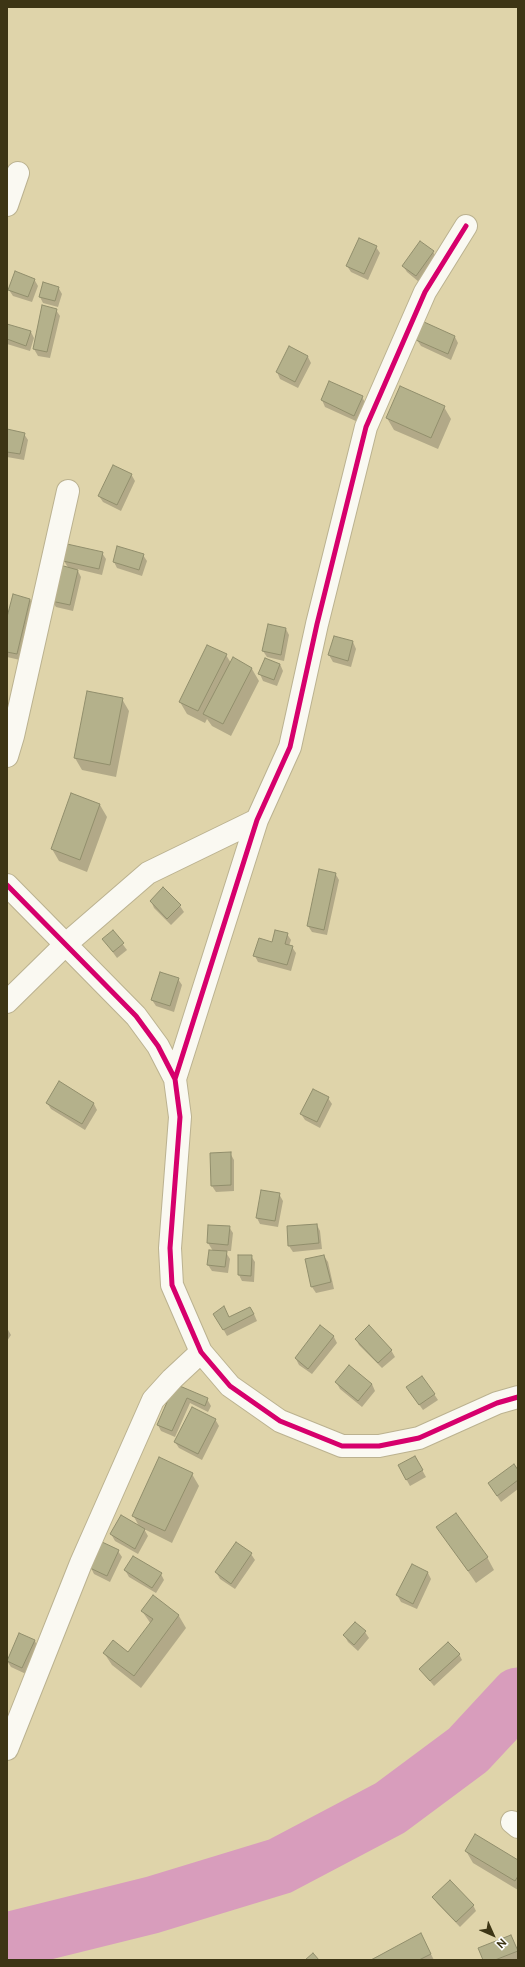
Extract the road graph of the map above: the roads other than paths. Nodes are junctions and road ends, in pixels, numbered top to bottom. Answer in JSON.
{"nodes":[{"id":1,"x":18,"y":173,"type":"dead end"},
{"id":2,"x":7,"y":205,"type":"edge"},
{"id":3,"x":466,"y":226,"type":"dead end"},
{"id":4,"x":68,"y":491,"type":"dead end"},
{"id":5,"x":7,"y":756,"type":"edge"},
{"id":6,"x":257,"y":820,"type":"junction"},
{"id":7,"x":7,"y":885,"type":"edge"},
{"id":8,"x":66,"y":944,"type":"junction"},
{"id":9,"x":7,"y":1002,"type":"edge"},
{"id":10,"x":175,"y":1079,"type":"junction"},
{"id":11,"x":201,"y":1352,"type":"junction"},
{"id":12,"x":518,"y":1397,"type":"edge"},
{"id":13,"x":7,"y":1749,"type":"edge"}],
"edges":[{"from":1,"to":2,"type":"street"},
{"from":3,"to":6,"type":"street"},
{"from":4,"to":5,"type":"street"},
{"from":6,"to":8,"type":"street"},
{"from":6,"to":10,"type":"street"},
{"from":7,"to":8,"type":"street"},
{"from":8,"to":9,"type":"street"},
{"from":8,"to":10,"type":"street"},
{"from":10,"to":11,"type":"street"},
{"from":11,"to":12,"type":"street"},
{"from":11,"to":13,"type":"street"}]}
